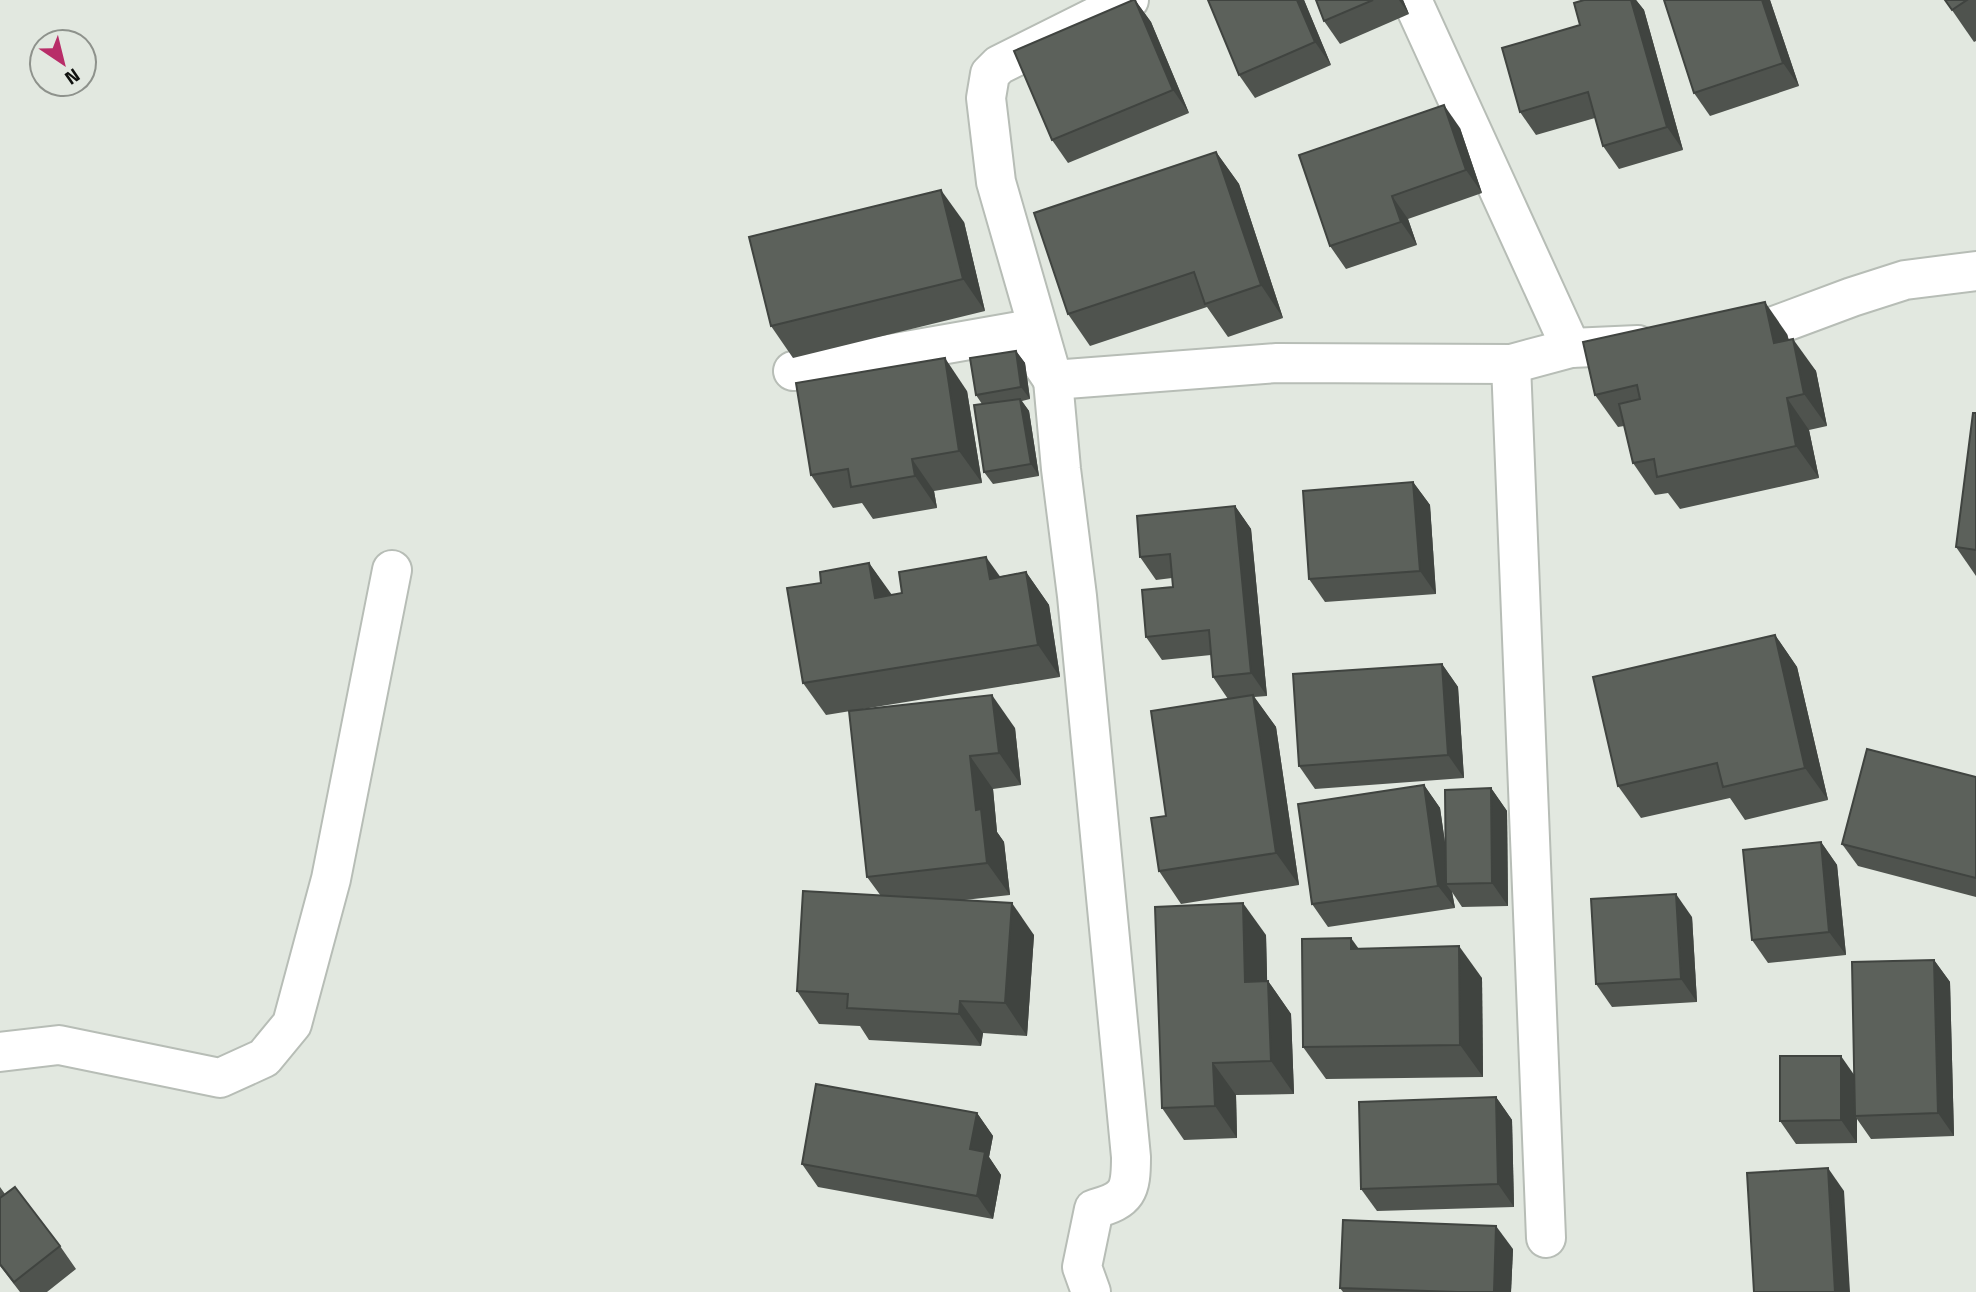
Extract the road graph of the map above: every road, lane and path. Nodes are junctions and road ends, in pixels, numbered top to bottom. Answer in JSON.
{"nodes":[{"id":1,"x":1129,"y":0,"type":"edge"},
{"id":2,"x":1412,"y":0,"type":"edge"},
{"id":3,"x":1976,"y":271,"type":"edge"},
{"id":4,"x":1571,"y":348,"type":"junction"},
{"id":5,"x":1511,"y":364,"type":"junction"},
{"id":6,"x":793,"y":371,"type":"dead end"},
{"id":7,"x":1053,"y":380,"type":"junction"},
{"id":8,"x":392,"y":570,"type":"dead end"},
{"id":9,"x":0,"y":1052,"type":"edge"},
{"id":10,"x":1546,"y":1238,"type":"dead end"},
{"id":11,"x":1091,"y":1292,"type":"edge"}],
"edges":[{"from":1,"to":7,"type":"street"},
{"from":2,"to":4,"type":"street"},
{"from":3,"to":4,"type":"street"},
{"from":4,"to":5,"type":"street"},
{"from":5,"to":7,"type":"street"},
{"from":5,"to":10,"type":"street"},
{"from":6,"to":7,"type":"street"},
{"from":7,"to":11,"type":"street"},
{"from":8,"to":9,"type":"street"}]}
